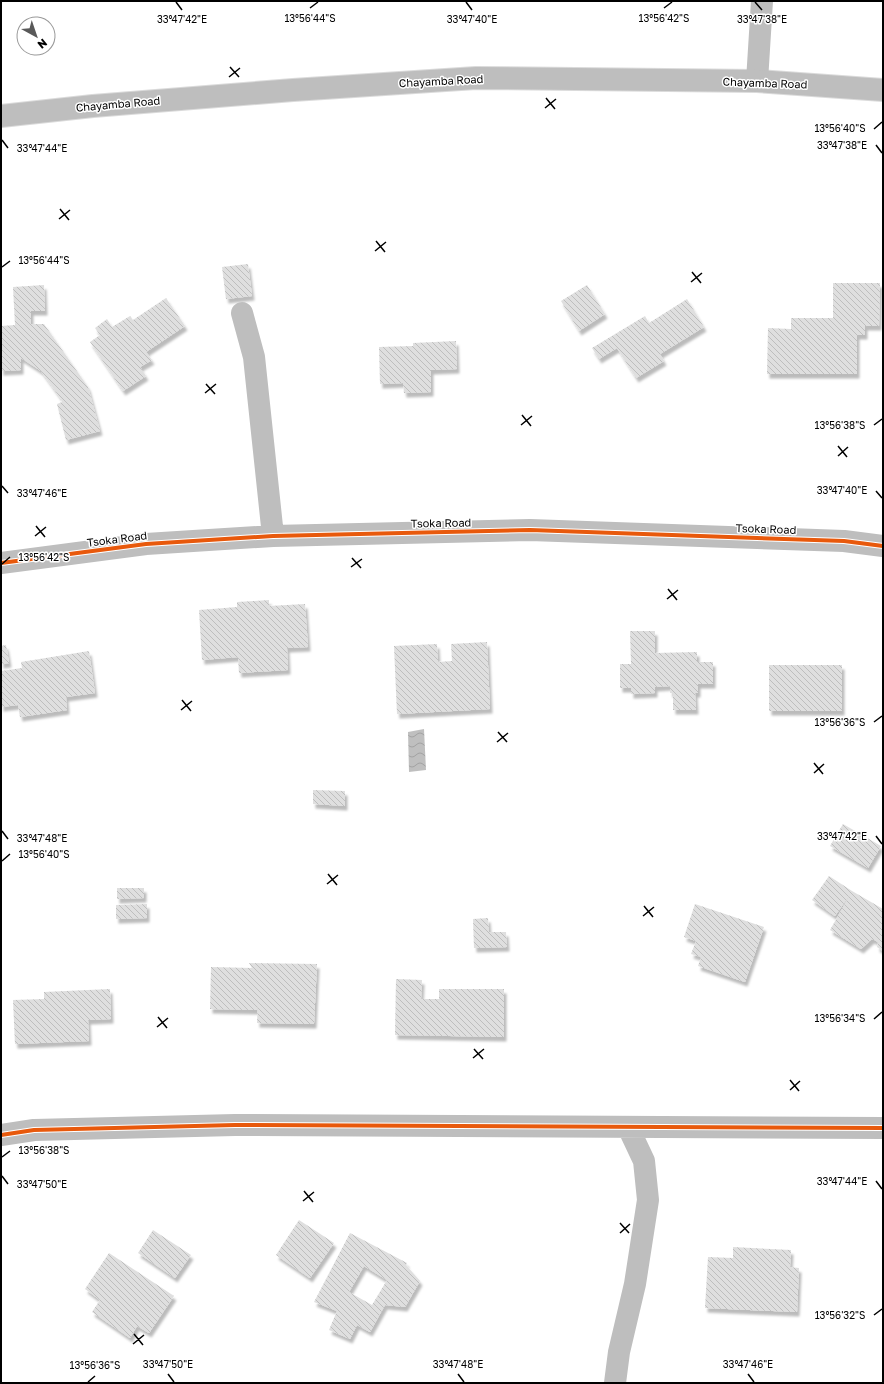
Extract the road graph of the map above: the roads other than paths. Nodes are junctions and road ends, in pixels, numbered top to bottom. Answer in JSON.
{"nodes":[{"id":1,"x":762,"y":1,"type":"edge"},
{"id":2,"x":758,"y":81,"type":"junction"},
{"id":3,"x":883,"y":90,"type":"edge"},
{"id":4,"x":1,"y":116,"type":"edge"},
{"id":5,"x":242,"y":313,"type":"dead end"},
{"id":6,"x":273,"y":536,"type":"junction"},
{"id":7,"x":883,"y":546,"type":"edge"},
{"id":8,"x":1,"y":564,"type":"edge"},
{"id":9,"x":628,"y":1127,"type":"junction"},
{"id":10,"x":883,"y":1128,"type":"edge"},
{"id":11,"x":1,"y":1135,"type":"edge"},
{"id":12,"x":615,"y":1383,"type":"edge"}],
"edges":[{"from":1,"to":2,"type":"street"},
{"from":2,"to":3,"type":"street","name":"Chayamba Road"},
{"from":2,"to":4,"type":"street","name":"Chayamba Road"},
{"from":5,"to":6,"type":"street"},
{"from":6,"to":7,"type":"street","name":"Tsoka Road"},
{"from":6,"to":8,"type":"street","name":"Tsoka Road"},
{"from":9,"to":10,"type":"street"},
{"from":9,"to":11,"type":"street"},
{"from":9,"to":12,"type":"street"}]}
